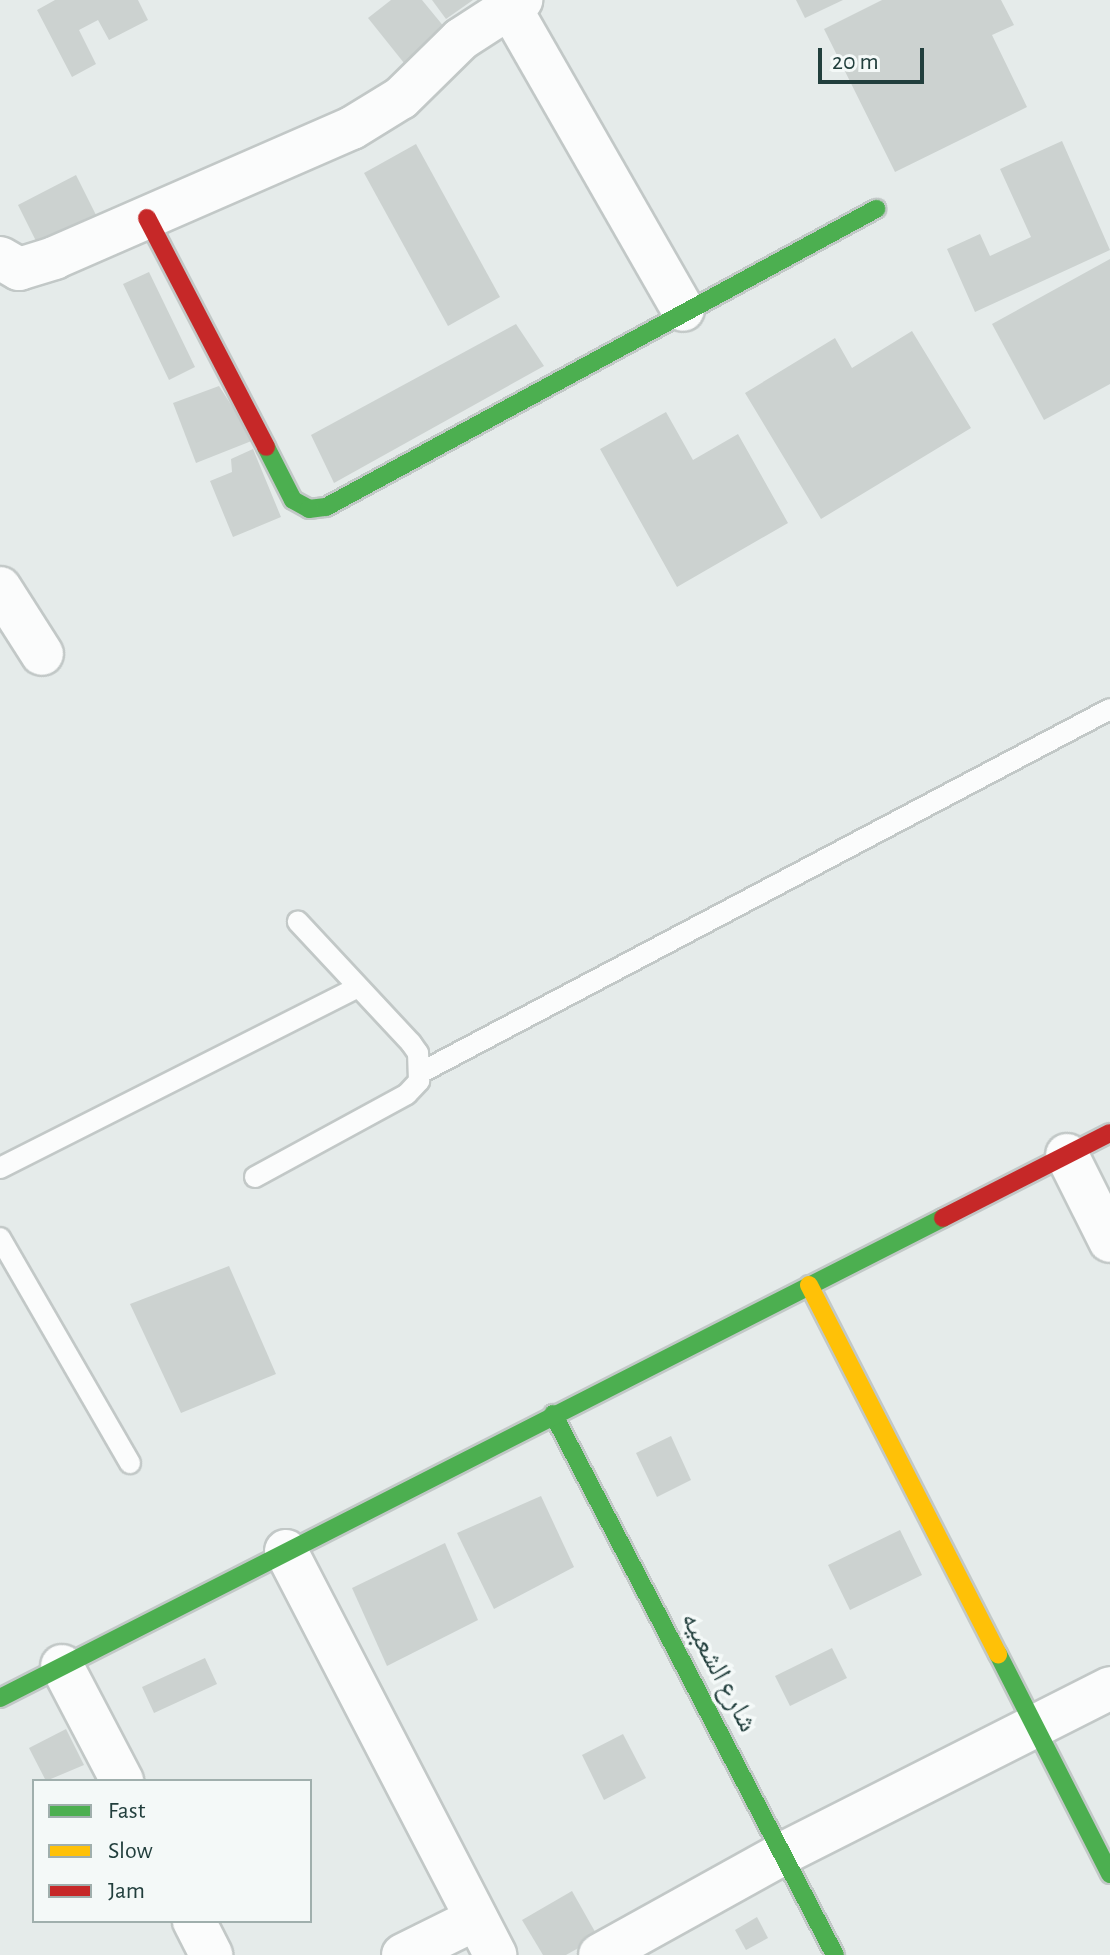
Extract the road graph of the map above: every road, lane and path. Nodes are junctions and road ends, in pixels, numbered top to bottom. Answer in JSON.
{"nodes":[{"id":1,"x":515,"y":3,"type":"edge"},
{"id":2,"x":876,"y":209,"type":"dead end"},
{"id":3,"x":147,"y":218,"type":"junction"},
{"id":4,"x":6,"y":268,"type":"edge"},
{"id":5,"x":683,"y":310,"type":"junction"},
{"id":6,"x":0,"y":588,"type":"edge"},
{"id":7,"x":42,"y":654,"type":"dead end"},
{"id":8,"x":1110,"y":709,"type":"edge"},
{"id":9,"x":298,"y":922,"type":"dead end"},
{"id":10,"x":356,"y":988,"type":"junction"},
{"id":11,"x":420,"y":1073,"type":"junction"},
{"id":12,"x":1110,"y":1133,"type":"edge"},
{"id":13,"x":1067,"y":1155,"type":"junction"},
{"id":14,"x":0,"y":1168,"type":"edge"},
{"id":15,"x":255,"y":1177,"type":"dead end"},
{"id":16,"x":0,"y":1238,"type":"edge"},
{"id":17,"x":1110,"y":1241,"type":"edge"},
{"id":18,"x":809,"y":1285,"type":"junction"},
{"id":19,"x":553,"y":1414,"type":"junction"},
{"id":20,"x":130,"y":1463,"type":"dead end"},
{"id":21,"x":286,"y":1551,"type":"junction"},
{"id":22,"x":62,"y":1666,"type":"junction"},
{"id":23,"x":1110,"y":1688,"type":"edge"},
{"id":24,"x":0,"y":1698,"type":"edge"},
{"id":25,"x":1035,"y":1727,"type":"junction"},
{"id":26,"x":121,"y":1779,"type":"edge"},
{"id":27,"x":782,"y":1854,"type":"junction"},
{"id":28,"x":1110,"y":1874,"type":"edge"},
{"id":29,"x":195,"y":1923,"type":"edge"},
{"id":30,"x":486,"y":1937,"type":"edge"},
{"id":31,"x":211,"y":1955,"type":"edge"},
{"id":32,"x":403,"y":1955,"type":"edge"},
{"id":33,"x":600,"y":1955,"type":"edge"},
{"id":34,"x":835,"y":1955,"type":"edge"}],
"edges":[{"from":1,"to":3,"type":"street"},
{"from":1,"to":5,"type":"street"},
{"from":2,"to":5,"type":"street"},
{"from":3,"to":4,"type":"street"},
{"from":3,"to":5,"type":"street"},
{"from":6,"to":7,"type":"street"},
{"from":8,"to":11,"type":"lane"},
{"from":9,"to":10,"type":"lane"},
{"from":10,"to":11,"type":"lane"},
{"from":10,"to":14,"type":"lane"},
{"from":11,"to":15,"type":"lane"},
{"from":12,"to":13,"type":"street"},
{"from":13,"to":17,"type":"street"},
{"from":13,"to":18,"type":"street"},
{"from":16,"to":20,"type":"lane"},
{"from":18,"to":19,"type":"street"},
{"from":18,"to":25,"type":"street"},
{"from":19,"to":21,"type":"street"},
{"from":19,"to":27,"type":"street","name":"شارع الشعبيه"},
{"from":21,"to":22,"type":"street"},
{"from":21,"to":30,"type":"street"},
{"from":22,"to":24,"type":"street"},
{"from":22,"to":26,"type":"street"},
{"from":23,"to":25,"type":"street"},
{"from":25,"to":27,"type":"street"},
{"from":25,"to":28,"type":"street"},
{"from":27,"to":33,"type":"street"},
{"from":27,"to":34,"type":"street","name":"شارع الشعبيه"},
{"from":29,"to":31,"type":"street"},
{"from":30,"to":32,"type":"street"}]}
